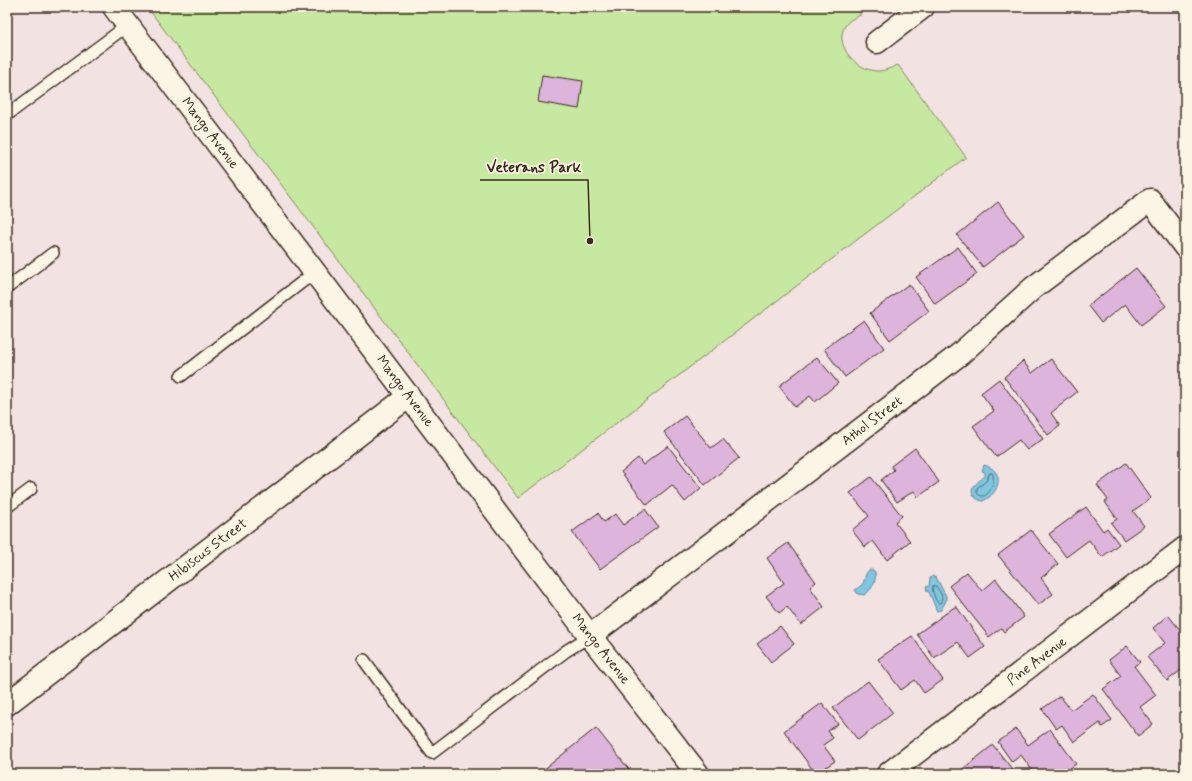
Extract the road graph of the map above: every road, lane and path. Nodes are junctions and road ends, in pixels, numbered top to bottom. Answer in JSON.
{"nodes":[{"id":1,"x":114,"y":7,"type":"edge"},
{"id":2,"x":923,"y":7,"type":"edge"},
{"id":3,"x":128,"y":25,"type":"junction"},
{"id":4,"x":876,"y":42,"type":"dead end"},
{"id":5,"x":7,"y":115,"type":"edge"},
{"id":6,"x":1185,"y":247,"type":"edge"},
{"id":7,"x":53,"y":252,"type":"dead end"},
{"id":8,"x":315,"y":272,"type":"junction"},
{"id":9,"x":7,"y":288,"type":"edge"},
{"id":10,"x":181,"y":376,"type":"dead end"},
{"id":11,"x":409,"y":396,"type":"junction"},
{"id":12,"x":31,"y":489,"type":"dead end"},
{"id":13,"x":7,"y":507,"type":"edge"},
{"id":14,"x":1185,"y":548,"type":"edge"},
{"id":15,"x":590,"y":636,"type":"junction"},
{"id":16,"x":364,"y":660,"type":"dead end"},
{"id":17,"x":7,"y":704,"type":"edge"},
{"id":18,"x":698,"y":774,"type":"edge"},
{"id":19,"x":888,"y":774,"type":"edge"}],
"edges":[{"from":1,"to":3,"type":"street","name":"Mango Avenue"},
{"from":2,"to":4,"type":"street"},
{"from":3,"to":5,"type":"lane"},
{"from":3,"to":8,"type":"street","name":"Mango Avenue"},
{"from":6,"to":15,"type":"street","name":"Athol Street"},
{"from":7,"to":9,"type":"lane"},
{"from":8,"to":10,"type":"lane"},
{"from":8,"to":11,"type":"street","name":"Mango Avenue"},
{"from":11,"to":15,"type":"street","name":"Mango Avenue"},
{"from":11,"to":17,"type":"street","name":"Hibiscus Street"},
{"from":12,"to":13,"type":"lane"},
{"from":14,"to":19,"type":"street","name":"Pine Avenue"},
{"from":15,"to":16,"type":"lane"},
{"from":15,"to":18,"type":"street","name":"Mango Avenue"}]}
